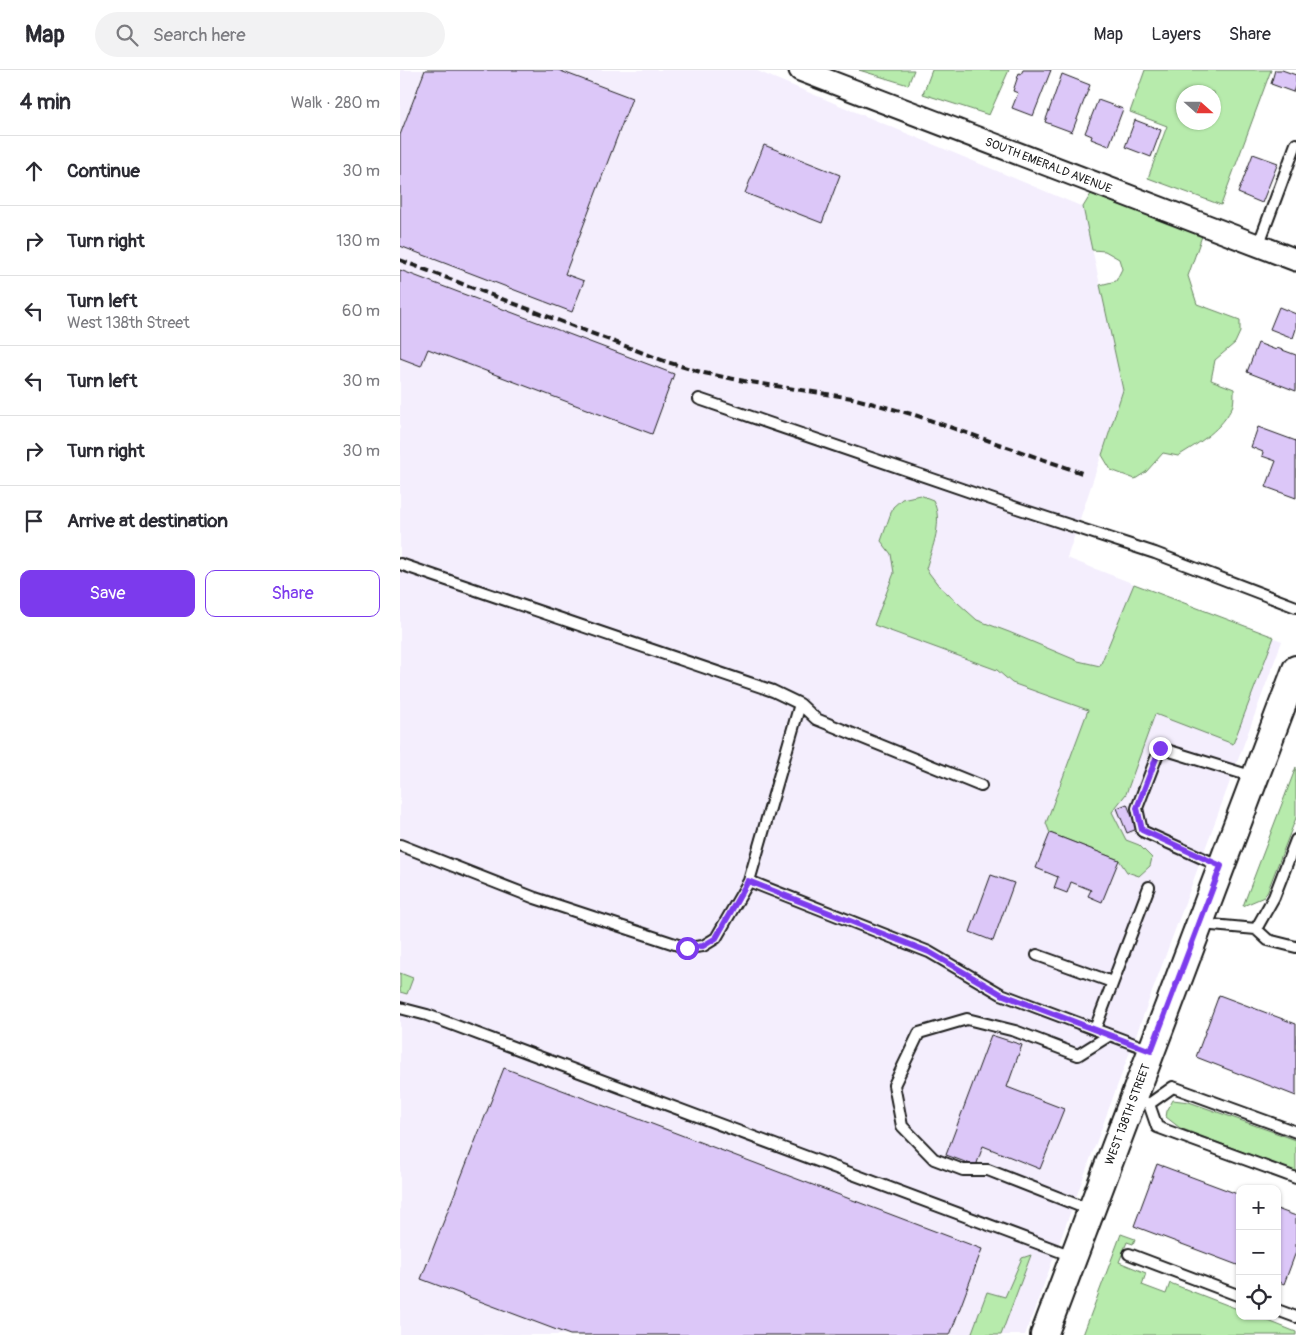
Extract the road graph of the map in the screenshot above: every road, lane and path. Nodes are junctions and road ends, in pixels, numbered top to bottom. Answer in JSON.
{"nodes":[{"id":1,"x":800,"y":70,"type":"edge"},
{"id":2,"x":1296,"y":144,"type":"edge"},
{"id":3,"x":1258,"y":246,"type":"junction"},
{"id":4,"x":1296,"y":260,"type":"edge"},
{"id":5,"x":699,"y":399,"type":"dead end"},
{"id":6,"x":400,"y":564,"type":"edge"},
{"id":7,"x":1296,"y":607,"type":"edge"},
{"id":8,"x":1296,"y":669,"type":"edge"},
{"id":9,"x":800,"y":704,"type":"junction"},
{"id":10,"x":1255,"y":778,"type":"junction"},
{"id":11,"x":981,"y":786,"type":"dead end"},
{"id":12,"x":1296,"y":840,"type":"edge"},
{"id":13,"x":400,"y":845,"type":"edge"},
{"id":14,"x":1221,"y":866,"type":"junction"},
{"id":15,"x":748,"y":881,"type":"junction"},
{"id":16,"x":1149,"y":887,"type":"dead end"},
{"id":17,"x":1199,"y":924,"type":"junction"},
{"id":18,"x":1256,"y":929,"type":"junction"},
{"id":19,"x":1296,"y":947,"type":"edge"},
{"id":20,"x":1037,"y":955,"type":"dead end"},
{"id":21,"x":1112,"y":982,"type":"junction"},
{"id":22,"x":400,"y":1008,"type":"edge"},
{"id":23,"x":1095,"y":1029,"type":"junction"},
{"id":24,"x":1110,"y":1035,"type":"junction"},
{"id":25,"x":1151,"y":1051,"type":"junction"},
{"id":26,"x":1142,"y":1100,"type":"junction"},
{"id":27,"x":1296,"y":1132,"type":"edge"},
{"id":28,"x":1296,"y":1178,"type":"edge"},
{"id":29,"x":1091,"y":1210,"type":"junction"},
{"id":30,"x":1129,"y":1254,"type":"dead end"},
{"id":31,"x":1073,"y":1256,"type":"junction"},
{"id":32,"x":1236,"y":1294,"type":"edge"},
{"id":33,"x":1281,"y":1311,"type":"edge"},
{"id":34,"x":1296,"y":1317,"type":"edge"},
{"id":35,"x":1044,"y":1335,"type":"edge"}],
"edges":[{"from":1,"to":3,"type":"street","name":"SOUTH EMERALD AVENUE"},
{"from":2,"to":3,"type":"lane"},
{"from":3,"to":4,"type":"street","name":"SOUTH EMERALD AVENUE"},
{"from":5,"to":7,"type":"lane"},
{"from":6,"to":9,"type":"lane"},
{"from":8,"to":10,"type":"street","name":"WEST 138TH STREET"},
{"from":9,"to":11,"type":"lane"},
{"from":9,"to":15,"type":"lane"},
{"from":10,"to":14,"type":"street","name":"WEST 138TH STREET"},
{"from":10,"to":14,"type":"lane"},
{"from":12,"to":18,"type":"lane"},
{"from":13,"to":15,"type":"lane"},
{"from":14,"to":17,"type":"street","name":"WEST 138TH STREET"},
{"from":15,"to":23,"type":"lane"},
{"from":16,"to":21,"type":"lane"},
{"from":17,"to":18,"type":"lane"},
{"from":17,"to":25,"type":"street","name":"WEST 138TH STREET"},
{"from":18,"to":19,"type":"lane"},
{"from":20,"to":21,"type":"lane"},
{"from":21,"to":23,"type":"lane"},
{"from":22,"to":31,"type":"lane"},
{"from":23,"to":24,"type":"lane"},
{"from":24,"to":25,"type":"lane"},
{"from":24,"to":29,"type":"lane"},
{"from":25,"to":26,"type":"street","name":"WEST 138TH STREET"},
{"from":26,"to":27,"type":"lane"},
{"from":26,"to":28,"type":"lane"},
{"from":26,"to":29,"type":"street","name":"WEST 138TH STREET"},
{"from":29,"to":31,"type":"street","name":"WEST 138TH STREET"},
{"from":30,"to":32,"type":"lane"},
{"from":31,"to":35,"type":"street","name":"WEST 138TH STREET"},
{"from":33,"to":34,"type":"lane"}]}
